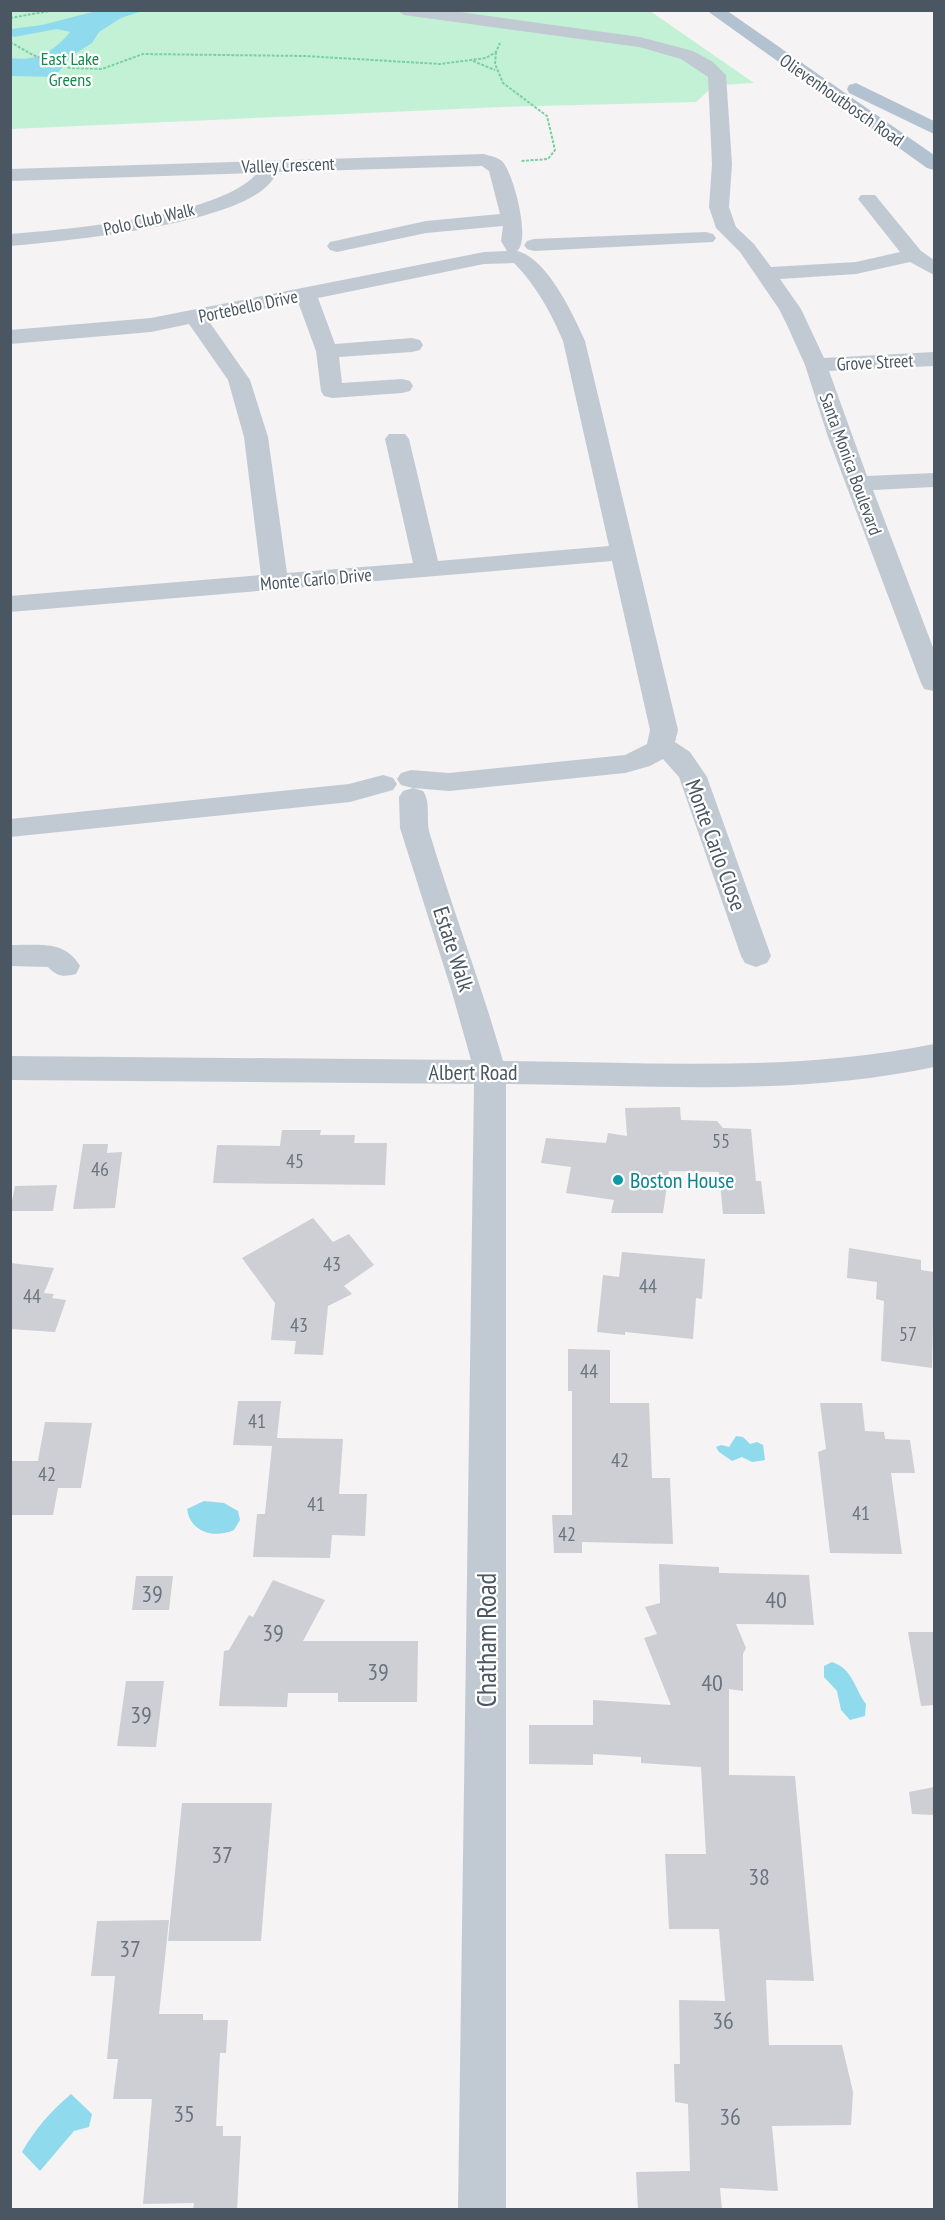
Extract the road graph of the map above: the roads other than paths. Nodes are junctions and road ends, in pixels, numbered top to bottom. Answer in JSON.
{"nodes":[{"id":1,"x":404,"y":10,"type":"edge"},
{"id":2,"x":714,"y":10,"type":"edge"},
{"id":3,"x":750,"y":36,"type":"junction"},
{"id":4,"x":934,"y":128,"type":"edge"},
{"id":5,"x":934,"y":164,"type":"edge"},
{"id":6,"x":273,"y":166,"type":"junction"},
{"id":7,"x":10,"y":175,"type":"edge"},
{"id":8,"x":868,"y":199,"type":"dead end"},
{"id":9,"x":713,"y":232,"type":"junction"},
{"id":10,"x":10,"y":240,"type":"edge"},
{"id":11,"x":337,"y":246,"type":"dead end"},
{"id":12,"x":524,"y":248,"type":"junction"},
{"id":13,"x":914,"y":255,"type":"junction"},
{"id":14,"x":934,"y":269,"type":"edge"},
{"id":15,"x":764,"y":274,"type":"junction"},
{"id":16,"x":306,"y":294,"type":"junction"},
{"id":17,"x":195,"y":317,"type":"junction"},
{"id":18,"x":10,"y":338,"type":"edge"},
{"id":19,"x":412,"y":345,"type":"dead end"},
{"id":20,"x":327,"y":351,"type":"junction"},
{"id":21,"x":934,"y":359,"type":"edge"},
{"id":22,"x":816,"y":365,"type":"junction"},
{"id":23,"x":402,"y":386,"type":"dead end"},
{"id":24,"x":398,"y":439,"type":"dead end"},
{"id":25,"x":934,"y":480,"type":"edge"},
{"id":26,"x":858,"y":484,"type":"junction"},
{"id":27,"x":621,"y":553,"type":"junction"},
{"id":28,"x":427,"y":569,"type":"junction"},
{"id":29,"x":275,"y":582,"type":"junction"},
{"id":30,"x":10,"y":604,"type":"edge"},
{"id":31,"x":922,"y":622,"type":"edge"},
{"id":32,"x":934,"y":683,"type":"edge"},
{"id":33,"x":661,"y":747,"type":"junction"},
{"id":34,"x":400,"y":792,"type":"junction"},
{"id":35,"x":10,"y":828,"type":"edge"},
{"id":36,"x":10,"y":955,"type":"edge"},
{"id":37,"x":756,"y":956,"type":"dead end"},
{"id":38,"x":65,"y":966,"type":"dead end"},
{"id":39,"x":934,"y":1056,"type":"edge"},
{"id":40,"x":10,"y":1068,"type":"edge"},
{"id":41,"x":490,"y":1071,"type":"junction"},
{"id":42,"x":482,"y":2210,"type":"edge"}],
"edges":[{"from":1,"to":9,"type":"street"},
{"from":2,"to":3,"type":"main road","name":"Olievenhoutbosch Road"},
{"from":3,"to":4,"type":"main road","name":"Olievenhoutbosch Road"},
{"from":3,"to":5,"type":"main road","name":"Olievenhoutbosch Road"},
{"from":6,"to":7,"type":"street","name":"Valley Crescent"},
{"from":6,"to":10,"type":"street","name":"Polo Club Walk"},
{"from":6,"to":12,"type":"street","name":"Valley Crescent"},
{"from":8,"to":13,"type":"street"},
{"from":9,"to":12,"type":"street","name":"Portebello Drive"},
{"from":9,"to":15,"type":"street","name":"Santa Monica Boulevard"},
{"from":11,"to":12,"type":"street"},
{"from":12,"to":16,"type":"street","name":"Portebello Drive"},
{"from":12,"to":27,"type":"street"},
{"from":13,"to":14,"type":"street"},
{"from":13,"to":15,"type":"street"},
{"from":15,"to":22,"type":"street","name":"Santa Monica Boulevard"},
{"from":16,"to":17,"type":"street","name":"Portebello Drive"},
{"from":16,"to":20,"type":"street"},
{"from":17,"to":18,"type":"street","name":"Portebello Drive"},
{"from":17,"to":29,"type":"street"},
{"from":19,"to":20,"type":"street"},
{"from":20,"to":23,"type":"street"},
{"from":21,"to":22,"type":"street","name":"Grove Street"},
{"from":22,"to":26,"type":"street","name":"Santa Monica Boulevard"},
{"from":24,"to":28,"type":"street"},
{"from":25,"to":26,"type":"street"},
{"from":26,"to":31,"type":"street","name":"Santa Monica Boulevard"},
{"from":27,"to":28,"type":"street","name":"Monte Carlo Drive"},
{"from":27,"to":33,"type":"street"},
{"from":28,"to":29,"type":"street","name":"Monte Carlo Drive"},
{"from":29,"to":30,"type":"street","name":"Monte Carlo Drive"},
{"from":31,"to":32,"type":"street","name":"Santa Monica Boulevard"},
{"from":33,"to":34,"type":"street"},
{"from":33,"to":37,"type":"street","name":"Monte Carlo Close"},
{"from":34,"to":35,"type":"street"},
{"from":34,"to":41,"type":"street","name":"Estate Walk"},
{"from":36,"to":38,"type":"street"},
{"from":39,"to":41,"type":"street","name":"Albert Road"},
{"from":40,"to":41,"type":"street","name":"Albert Road"},
{"from":41,"to":42,"type":"street","name":"Chatham Road"}]}
